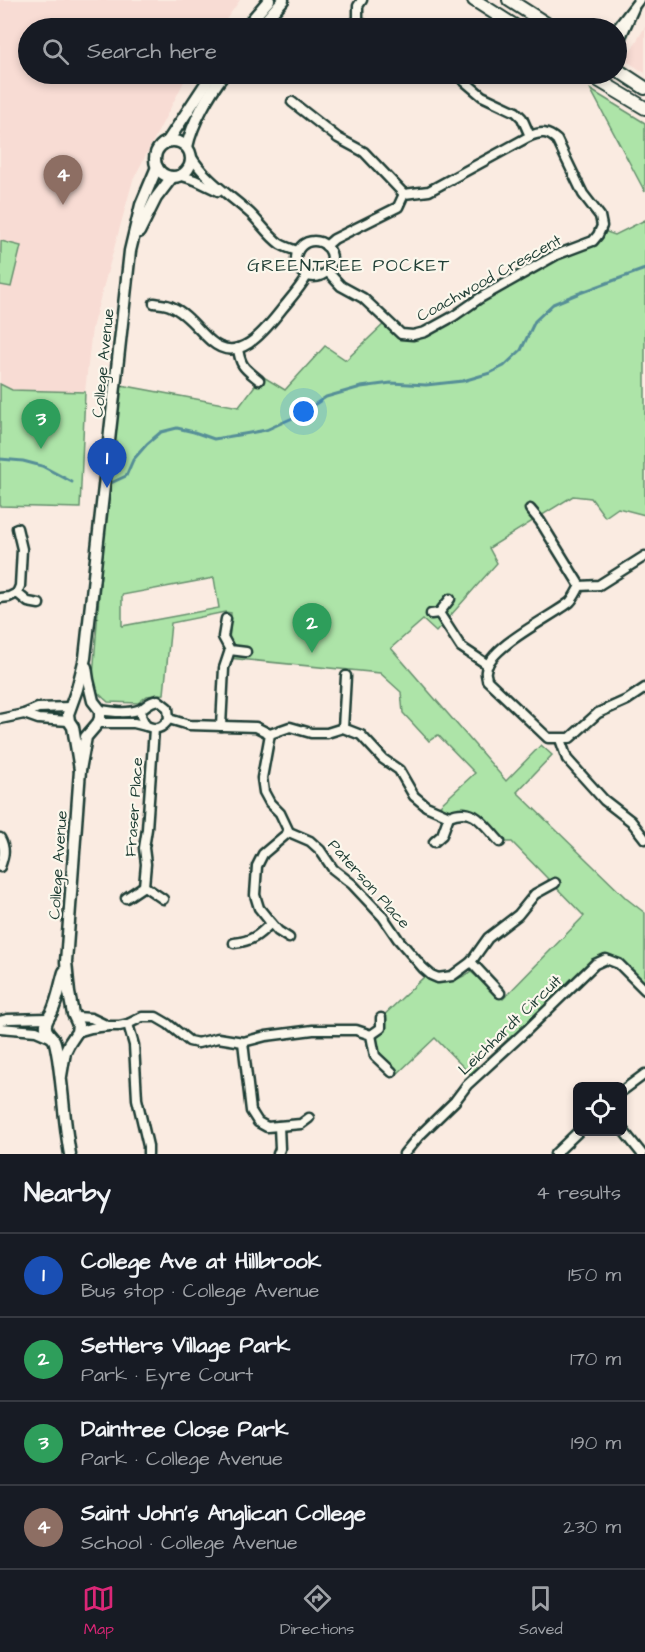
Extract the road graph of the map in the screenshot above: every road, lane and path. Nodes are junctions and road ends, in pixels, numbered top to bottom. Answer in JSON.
{"nodes":[{"id":1,"x":269,"y":0,"type":"edge"},
{"id":2,"x":283,"y":0,"type":"edge"},
{"id":3,"x":362,"y":0,"type":"edge"},
{"id":4,"x":474,"y":0,"type":"edge"},
{"id":5,"x":509,"y":0,"type":"edge"},
{"id":6,"x":637,"y":4,"type":"edge"},
{"id":7,"x":254,"y":18,"type":"edge"},
{"id":8,"x":268,"y":18,"type":"edge"},
{"id":9,"x":358,"y":18,"type":"edge"},
{"id":10,"x":502,"y":18,"type":"edge"},
{"id":11,"x":537,"y":18,"type":"edge"},
{"id":12,"x":626,"y":18,"type":"edge"},
{"id":13,"x":627,"y":25,"type":"edge"},
{"id":14,"x":627,"y":76,"type":"edge"},
{"id":15,"x":205,"y":84,"type":"edge"},
{"id":16,"x":216,"y":84,"type":"edge"},
{"id":17,"x":468,"y":84,"type":"edge"},
{"id":18,"x":608,"y":84,"type":"edge"},
{"id":19,"x":645,"y":88,"type":"edge"},
{"id":20,"x":292,"y":102,"type":"dead end"},
{"id":21,"x":645,"y":108,"type":"edge"},
{"id":22,"x":530,"y":136,"type":"junction"},
{"id":23,"x":168,"y":141,"type":"junction"},
{"id":24,"x":189,"y":152,"type":"junction"},
{"id":25,"x":157,"y":167,"type":"junction"},
{"id":26,"x":176,"y":176,"type":"junction"},
{"id":27,"x":404,"y":194,"type":"junction"},
{"id":28,"x":226,"y":195,"type":"junction"},
{"id":29,"x":326,"y":246,"type":"junction"},
{"id":30,"x":130,"y":251,"type":"junction"},
{"id":31,"x":297,"y":251,"type":"junction"},
{"id":32,"x":327,"y":272,"type":"junction"},
{"id":33,"x":307,"y":276,"type":"junction"},
{"id":34,"x":154,"y":303,"type":"dead end"},
{"id":35,"x":238,"y":348,"type":"junction"},
{"id":36,"x":259,"y":380,"type":"dead end"},
{"id":37,"x":530,"y":509,"type":"dead end"},
{"id":38,"x":17,"y":528,"type":"dead end"},
{"id":39,"x":645,"y":556,"type":"edge"},
{"id":40,"x":580,"y":586,"type":"junction"},
{"id":41,"x":17,"y":593,"type":"junction"},
{"id":42,"x":0,"y":598,"type":"edge"},
{"id":43,"x":450,"y":599,"type":"dead end"},
{"id":44,"x":39,"y":604,"type":"dead end"},
{"id":45,"x":226,"y":618,"type":"dead end"},
{"id":46,"x":230,"y":650,"type":"junction"},
{"id":47,"x":246,"y":652,"type":"dead end"},
{"id":48,"x":86,"y":658,"type":"junction"},
{"id":49,"x":488,"y":665,"type":"junction"},
{"id":50,"x":346,"y":676,"type":"dead end"},
{"id":51,"x":645,"y":688,"type":"edge"},
{"id":52,"x":71,"y":706,"type":"junction"},
{"id":53,"x":97,"y":706,"type":"junction"},
{"id":54,"x":142,"y":708,"type":"junction"},
{"id":55,"x":24,"y":714,"type":"junction"},
{"id":56,"x":0,"y":719,"type":"edge"},
{"id":57,"x":169,"y":719,"type":"junction"},
{"id":58,"x":71,"y":724,"type":"junction"},
{"id":59,"x":95,"y":726,"type":"junction"},
{"id":60,"x":221,"y":726,"type":"junction"},
{"id":61,"x":150,"y":727,"type":"junction"},
{"id":62,"x":343,"y":728,"type":"junction"},
{"id":63,"x":270,"y":734,"type":"junction"},
{"id":64,"x":560,"y":739,"type":"junction"},
{"id":65,"x":80,"y":770,"type":"junction"},
{"id":66,"x":449,"y":816,"type":"junction"},
{"id":67,"x":289,"y":832,"type":"junction"},
{"id":68,"x":0,"y":838,"type":"edge"},
{"id":69,"x":645,"y":839,"type":"edge"},
{"id":70,"x":434,"y":842,"type":"dead end"},
{"id":71,"x":500,"y":842,"type":"dead end"},
{"id":72,"x":0,"y":867,"type":"edge"},
{"id":73,"x":555,"y":883,"type":"dead end"},
{"id":74,"x":144,"y":886,"type":"junction"},
{"id":75,"x":126,"y":898,"type":"dead end"},
{"id":76,"x":164,"y":899,"type":"dead end"},
{"id":77,"x":271,"y":923,"type":"junction"},
{"id":78,"x":289,"y":938,"type":"dead end"},
{"id":79,"x":234,"y":943,"type":"dead end"},
{"id":80,"x":471,"y":962,"type":"junction"},
{"id":81,"x":66,"y":963,"type":"junction"},
{"id":82,"x":645,"y":990,"type":"edge"},
{"id":83,"x":500,"y":993,"type":"dead end"},
{"id":84,"x":50,"y":1016,"type":"junction"},
{"id":85,"x":75,"y":1016,"type":"junction"},
{"id":86,"x":381,"y":1018,"type":"dead end"},
{"id":87,"x":0,"y":1022,"type":"edge"},
{"id":88,"x":128,"y":1024,"type":"junction"},
{"id":89,"x":109,"y":1026,"type":"junction"},
{"id":90,"x":0,"y":1028,"type":"edge"},
{"id":91,"x":75,"y":1035,"type":"junction"},
{"id":92,"x":371,"y":1035,"type":"junction"},
{"id":93,"x":52,"y":1038,"type":"junction"},
{"id":94,"x":243,"y":1042,"type":"junction"},
{"id":95,"x":392,"y":1072,"type":"dead end"},
{"id":96,"x":645,"y":1074,"type":"edge"},
{"id":97,"x":61,"y":1076,"type":"junction"},
{"id":98,"x":627,"y":1087,"type":"edge"},
{"id":99,"x":309,"y":1118,"type":"dead end"},
{"id":100,"x":279,"y":1126,"type":"junction"},
{"id":101,"x":627,"y":1135,"type":"edge"},
{"id":102,"x":573,"y":1136,"type":"edge"},
{"id":103,"x":70,"y":1154,"type":"edge"},
{"id":104,"x":148,"y":1154,"type":"edge"},
{"id":105,"x":278,"y":1154,"type":"edge"},
{"id":106,"x":404,"y":1154,"type":"edge"},
{"id":107,"x":555,"y":1154,"type":"edge"},
{"id":108,"x":642,"y":1154,"type":"edge"}],
"edges":[{"from":1,"to":7,"type":"street"},
{"from":2,"to":8,"type":"street"},
{"from":3,"to":9,"type":"street"},
{"from":4,"to":10,"type":"main road"},
{"from":5,"to":11,"type":"main road"},
{"from":6,"to":12,"type":"street"},
{"from":6,"to":13,"type":"street"},
{"from":14,"to":19,"type":"main road"},
{"from":15,"to":23,"type":"street","name":"College Avenue"},
{"from":16,"to":24,"type":"street","name":"College Avenue"},
{"from":17,"to":22,"type":"street"},
{"from":18,"to":21,"type":"main road"},
{"from":20,"to":27,"type":"street"},
{"from":22,"to":27,"type":"street"},
{"from":22,"to":32,"type":"street","name":"Coachwood Crescent"},
{"from":23,"to":24,"type":"street"},
{"from":23,"to":25,"type":"street","name":"College Avenue"},
{"from":24,"to":26,"type":"street","name":"College Avenue"},
{"from":24,"to":28,"type":"street"},
{"from":25,"to":26,"type":"street"},
{"from":25,"to":30,"type":"street","name":"College Avenue"},
{"from":26,"to":28,"type":"street"},
{"from":26,"to":30,"type":"street","name":"College Avenue"},
{"from":27,"to":29,"type":"street"},
{"from":28,"to":31,"type":"street"},
{"from":29,"to":31,"type":"street"},
{"from":29,"to":32,"type":"street"},
{"from":30,"to":48,"type":"street","name":"College Avenue"},
{"from":31,"to":33,"type":"street"},
{"from":32,"to":33,"type":"street"},
{"from":33,"to":35,"type":"street"},
{"from":34,"to":35,"type":"street"},
{"from":35,"to":36,"type":"street"},
{"from":37,"to":40,"type":"street"},
{"from":38,"to":41,"type":"street"},
{"from":39,"to":40,"type":"street"},
{"from":40,"to":49,"type":"street"},
{"from":41,"to":42,"type":"street"},
{"from":41,"to":44,"type":"street"},
{"from":43,"to":49,"type":"street"},
{"from":45,"to":46,"type":"street"},
{"from":46,"to":47,"type":"street"},
{"from":46,"to":60,"type":"street"},
{"from":48,"to":52,"type":"street","name":"College Avenue"},
{"from":48,"to":53,"type":"street","name":"College Avenue"},
{"from":49,"to":64,"type":"street"},
{"from":50,"to":62,"type":"street"},
{"from":51,"to":64,"type":"street"},
{"from":52,"to":53,"type":"street"},
{"from":52,"to":55,"type":"street"},
{"from":52,"to":58,"type":"street","name":"College Avenue"},
{"from":53,"to":54,"type":"street"},
{"from":53,"to":59,"type":"street","name":"College Avenue"},
{"from":54,"to":57,"type":"street"},
{"from":54,"to":61,"type":"street"},
{"from":55,"to":56,"type":"street"},
{"from":55,"to":58,"type":"street"},
{"from":57,"to":60,"type":"street"},
{"from":57,"to":61,"type":"street"},
{"from":58,"to":59,"type":"street"},
{"from":58,"to":65,"type":"street","name":"College Avenue"},
{"from":59,"to":61,"type":"street"},
{"from":59,"to":65,"type":"street","name":"College Avenue"},
{"from":60,"to":63,"type":"street"},
{"from":61,"to":74,"type":"street","name":"Fraser Place"},
{"from":62,"to":63,"type":"street"},
{"from":62,"to":66,"type":"street"},
{"from":63,"to":67,"type":"street"},
{"from":64,"to":69,"type":"street"},
{"from":65,"to":81,"type":"street","name":"College Avenue"},
{"from":66,"to":70,"type":"street"},
{"from":66,"to":71,"type":"street"},
{"from":67,"to":77,"type":"street"},
{"from":67,"to":80,"type":"street","name":"Paterson Place"},
{"from":68,"to":72,"type":"street"},
{"from":73,"to":80,"type":"street","name":"Paterson Place"},
{"from":74,"to":75,"type":"street"},
{"from":74,"to":76,"type":"street"},
{"from":77,"to":78,"type":"street"},
{"from":77,"to":79,"type":"street"},
{"from":80,"to":83,"type":"street"},
{"from":81,"to":84,"type":"street","name":"College Avenue"},
{"from":81,"to":85,"type":"street","name":"College Avenue"},
{"from":82,"to":106,"type":"street","name":"Leichhardt Circuit"},
{"from":84,"to":85,"type":"street"},
{"from":84,"to":87,"type":"street"},
{"from":84,"to":93,"type":"street","name":"College Avenue"},
{"from":85,"to":89,"type":"street"},
{"from":85,"to":91,"type":"street","name":"College Avenue"},
{"from":86,"to":92,"type":"street"},
{"from":88,"to":89,"type":"street"},
{"from":88,"to":94,"type":"street"},
{"from":88,"to":104,"type":"street"},
{"from":89,"to":91,"type":"street"},
{"from":90,"to":93,"type":"street"},
{"from":91,"to":93,"type":"street"},
{"from":91,"to":97,"type":"street","name":"College Avenue"},
{"from":92,"to":94,"type":"street"},
{"from":92,"to":95,"type":"street"},
{"from":93,"to":97,"type":"street","name":"College Avenue"},
{"from":94,"to":100,"type":"street"},
{"from":96,"to":98,"type":"street"},
{"from":97,"to":103,"type":"street","name":"College Avenue"},
{"from":99,"to":100,"type":"street"},
{"from":100,"to":105,"type":"street"},
{"from":101,"to":108,"type":"street"},
{"from":102,"to":107,"type":"street"}]}
